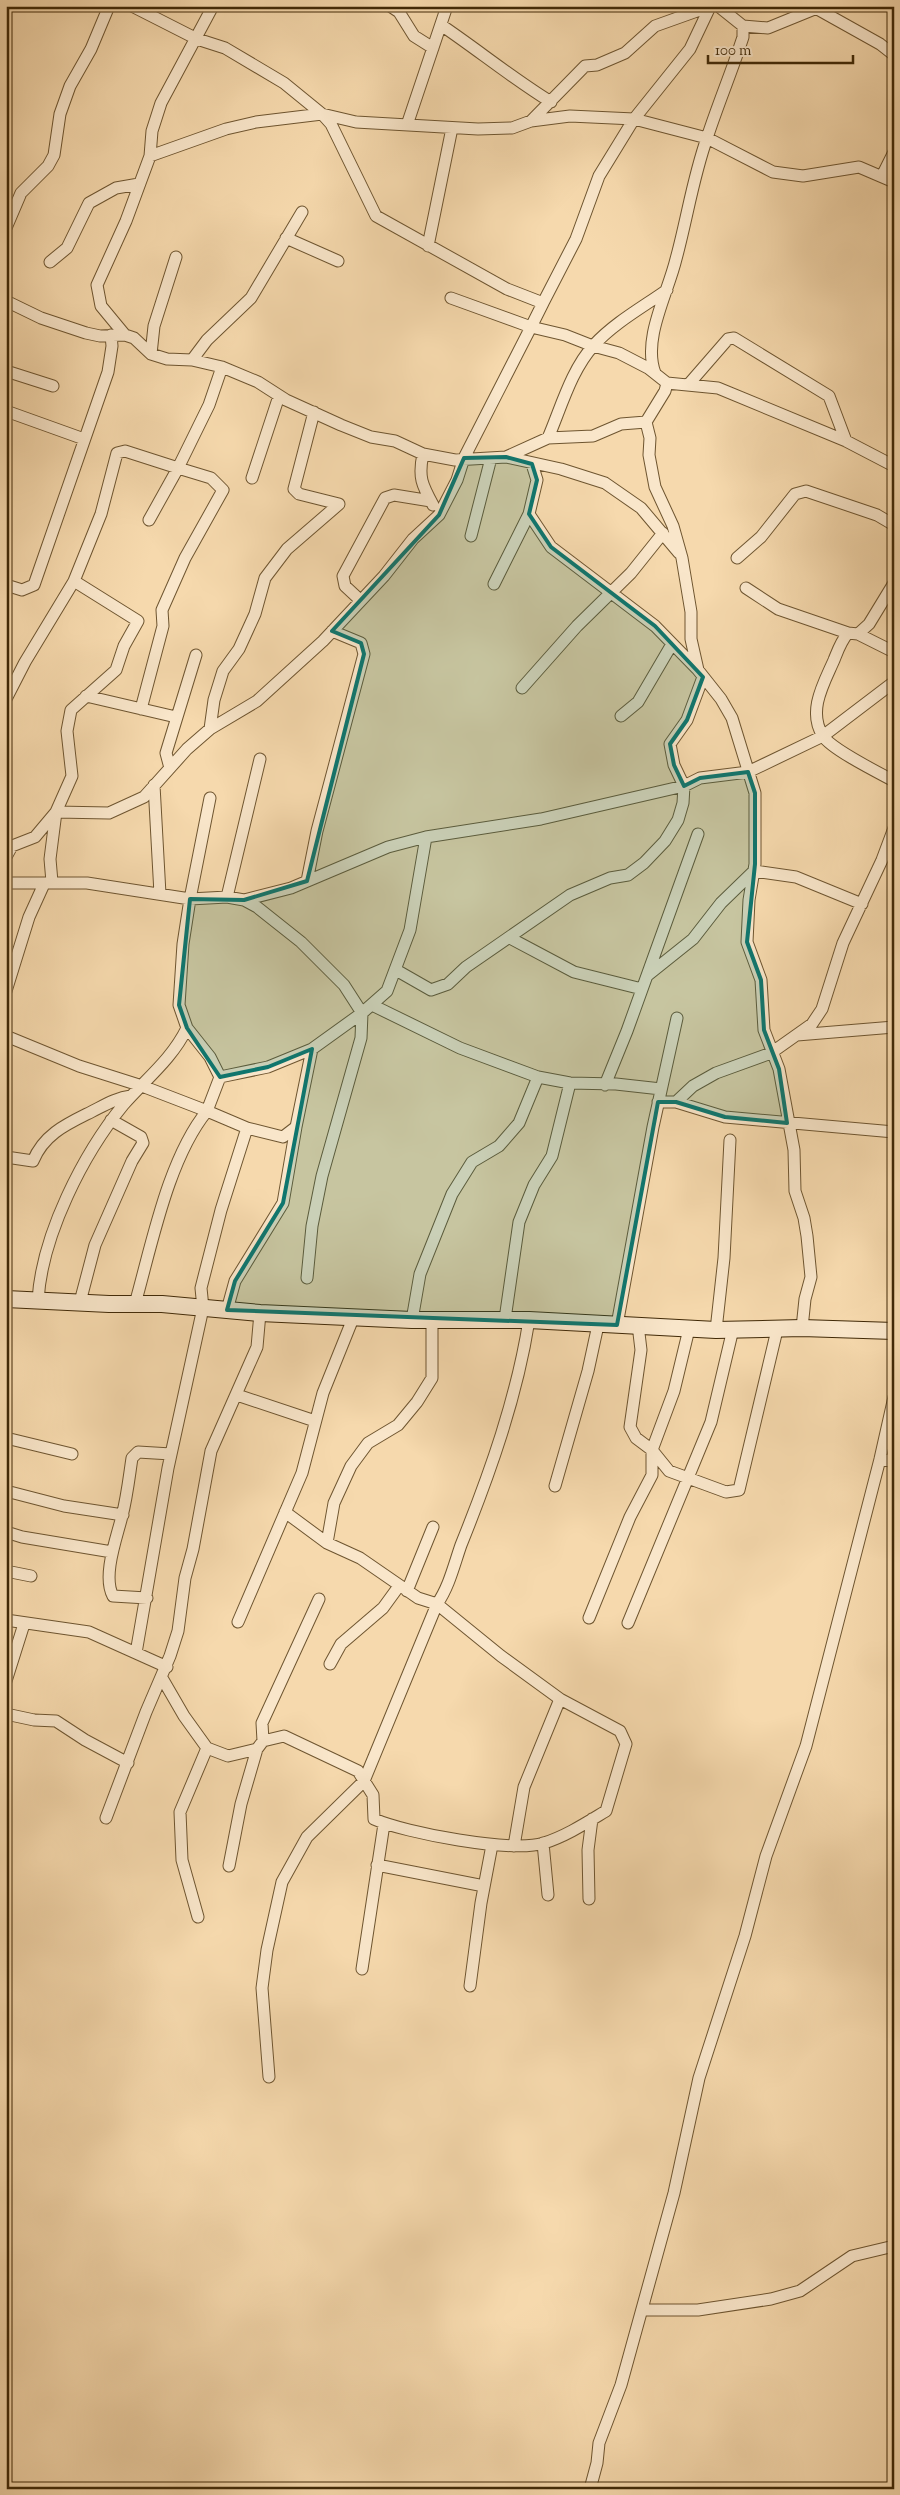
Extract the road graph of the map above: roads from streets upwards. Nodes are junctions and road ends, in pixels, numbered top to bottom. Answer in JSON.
{"nodes":[{"id":1,"x":109,"y":6,"type":"edge"},
{"id":2,"x":132,"y":6,"type":"edge"},
{"id":3,"x":214,"y":6,"type":"edge"},
{"id":4,"x":390,"y":6,"type":"edge"},
{"id":5,"x":447,"y":6,"type":"edge"},
{"id":6,"x":713,"y":7,"type":"edge"},
{"id":7,"x":817,"y":7,"type":"edge"},
{"id":8,"x":441,"y":25,"type":"junction"},
{"id":9,"x":743,"y":26,"type":"junction"},
{"id":10,"x":197,"y":39,"type":"junction"},
{"id":11,"x":432,"y":48,"type":"junction"},
{"id":12,"x":894,"y":55,"type":"edge"},
{"id":13,"x":550,"y":102,"type":"junction"},
{"id":14,"x":322,"y":114,"type":"junction"},
{"id":15,"x":634,"y":119,"type":"junction"},
{"id":16,"x":532,"y":121,"type":"junction"},
{"id":17,"x":407,"y":125,"type":"junction"},
{"id":18,"x":452,"y":128,"type":"junction"},
{"id":19,"x":706,"y":138,"type":"junction"},
{"id":20,"x":894,"y":152,"type":"edge"},
{"id":21,"x":150,"y":156,"type":"junction"},
{"id":22,"x":882,"y":176,"type":"junction"},
{"id":23,"x":894,"y":182,"type":"edge"},
{"id":24,"x":139,"y":184,"type":"junction"},
{"id":25,"x":302,"y":212,"type":"dead end"},
{"id":26,"x":6,"y":228,"type":"edge"},
{"id":27,"x":286,"y":238,"type":"junction"},
{"id":28,"x":428,"y":246,"type":"junction"},
{"id":29,"x":176,"y":257,"type":"dead end"},
{"id":30,"x":338,"y":261,"type":"dead end"},
{"id":31,"x":50,"y":262,"type":"dead end"},
{"id":32,"x":667,"y":290,"type":"junction"},
{"id":33,"x":450,"y":298,"type":"dead end"},
{"id":34,"x":6,"y":301,"type":"edge"},
{"id":35,"x":543,"y":303,"type":"junction"},
{"id":36,"x":531,"y":327,"type":"junction"},
{"id":37,"x":125,"y":335,"type":"junction"},
{"id":38,"x":111,"y":336,"type":"junction"},
{"id":39,"x":593,"y":346,"type":"junction"},
{"id":40,"x":152,"y":354,"type":"junction"},
{"id":41,"x":192,"y":360,"type":"junction"},
{"id":42,"x":222,"y":367,"type":"junction"},
{"id":43,"x":6,"y":371,"type":"edge"},
{"id":44,"x":655,"y":373,"type":"junction"},
{"id":45,"x":667,"y":383,"type":"junction"},
{"id":46,"x":688,"y":385,"type":"junction"},
{"id":47,"x":53,"y":386,"type":"dead end"},
{"id":48,"x":279,"y":396,"type":"junction"},
{"id":49,"x":6,"y":411,"type":"edge"},
{"id":50,"x":314,"y":412,"type":"junction"},
{"id":51,"x":646,"y":422,"type":"junction"},
{"id":52,"x":548,"y":438,"type":"junction"},
{"id":53,"x":84,"y":439,"type":"junction"},
{"id":54,"x":846,"y":441,"type":"junction"},
{"id":55,"x":423,"y":454,"type":"junction"},
{"id":56,"x":506,"y":457,"type":"junction"},
{"id":57,"x":464,"y":458,"type":"junction"},
{"id":58,"x":490,"y":458,"type":"junction"},
{"id":59,"x":532,"y":464,"type":"junction"},
{"id":60,"x":894,"y":466,"type":"edge"},
{"id":61,"x":178,"y":468,"type":"junction"},
{"id":62,"x":252,"y":478,"type":"dead end"},
{"id":63,"x":431,"y":500,"type":"junction"},
{"id":64,"x":530,"y":514,"type":"junction"},
{"id":65,"x":439,"y":515,"type":"junction"},
{"id":66,"x":149,"y":520,"type":"dead end"},
{"id":67,"x":894,"y":525,"type":"edge"},
{"id":68,"x":662,"y":533,"type":"junction"},
{"id":69,"x":471,"y":536,"type":"dead end"},
{"id":70,"x":682,"y":558,"type":"junction"},
{"id":71,"x":737,"y":558,"type":"dead end"},
{"id":72,"x":74,"y":581,"type":"junction"},
{"id":73,"x":894,"y":583,"type":"edge"},
{"id":74,"x":494,"y":584,"type":"dead end"},
{"id":75,"x":6,"y":585,"type":"edge"},
{"id":76,"x":746,"y":588,"type":"dead end"},
{"id":77,"x":611,"y":592,"type":"junction"},
{"id":78,"x":360,"y":600,"type":"junction"},
{"id":79,"x":332,"y":631,"type":"junction"},
{"id":80,"x":853,"y":633,"type":"junction"},
{"id":81,"x":672,"y":644,"type":"junction"},
{"id":82,"x":894,"y":652,"type":"edge"},
{"id":83,"x":196,"y":655,"type":"dead end"},
{"id":84,"x":701,"y":673,"type":"junction"},
{"id":85,"x":894,"y":682,"type":"edge"},
{"id":86,"x":522,"y":688,"type":"dead end"},
{"id":87,"x":86,"y":696,"type":"junction"},
{"id":88,"x":6,"y":699,"type":"edge"},
{"id":89,"x":141,"y":709,"type":"junction"},
{"id":90,"x":621,"y":716,"type":"dead end"},
{"id":91,"x":176,"y":717,"type":"junction"},
{"id":92,"x":210,"y":729,"type":"junction"},
{"id":93,"x":823,"y":736,"type":"junction"},
{"id":94,"x":260,"y":759,"type":"dead end"},
{"id":95,"x":170,"y":768,"type":"junction"},
{"id":96,"x":748,"y":772,"type":"junction"},
{"id":97,"x":894,"y":781,"type":"edge"},
{"id":98,"x":154,"y":786,"type":"junction"},
{"id":99,"x":684,"y":786,"type":"junction"},
{"id":100,"x":210,"y":798,"type":"dead end"},
{"id":101,"x":56,"y":812,"type":"junction"},
{"id":102,"x":894,"y":828,"type":"edge"},
{"id":103,"x":698,"y":834,"type":"dead end"},
{"id":104,"x":426,"y":837,"type":"junction"},
{"id":105,"x":6,"y":857,"type":"edge"},
{"id":106,"x":754,"y":871,"type":"junction"},
{"id":107,"x":307,"y":881,"type":"junction"},
{"id":108,"x":6,"y":883,"type":"edge"},
{"id":109,"x":48,"y":883,"type":"junction"},
{"id":110,"x":160,"y":894,"type":"junction"},
{"id":111,"x":227,"y":897,"type":"junction"},
{"id":112,"x":190,"y":899,"type":"junction"},
{"id":113,"x":244,"y":900,"type":"junction"},
{"id":114,"x":862,"y":904,"type":"junction"},
{"id":115,"x":510,"y":938,"type":"junction"},
{"id":116,"x":396,"y":970,"type":"junction"},
{"id":117,"x":646,"y":976,"type":"junction"},
{"id":118,"x":642,"y":989,"type":"junction"},
{"id":119,"x":6,"y":991,"type":"edge"},
{"id":120,"x":372,"y":1005,"type":"junction"},
{"id":121,"x":362,"y":1013,"type":"junction"},
{"id":122,"x":676,"y":1018,"type":"dead end"},
{"id":123,"x":894,"y":1027,"type":"edge"},
{"id":124,"x":187,"y":1028,"type":"junction"},
{"id":125,"x":796,"y":1035,"type":"junction"},
{"id":126,"x":6,"y":1036,"type":"edge"},
{"id":127,"x":312,"y":1049,"type":"junction"},
{"id":128,"x":770,"y":1053,"type":"junction"},
{"id":129,"x":220,"y":1077,"type":"junction"},
{"id":130,"x":538,"y":1077,"type":"junction"},
{"id":131,"x":570,"y":1083,"type":"junction"},
{"id":132,"x":605,"y":1085,"type":"junction"},
{"id":133,"x":142,"y":1086,"type":"junction"},
{"id":134,"x":661,"y":1089,"type":"junction"},
{"id":135,"x":131,"y":1096,"type":"junction"},
{"id":136,"x":658,"y":1102,"type":"junction"},
{"id":137,"x":676,"y":1102,"type":"junction"},
{"id":138,"x":208,"y":1111,"type":"junction"},
{"id":139,"x":111,"y":1120,"type":"junction"},
{"id":140,"x":788,"y":1123,"type":"junction"},
{"id":141,"x":296,"y":1127,"type":"junction"},
{"id":142,"x":247,"y":1128,"type":"junction"},
{"id":143,"x":894,"y":1132,"type":"edge"},
{"id":144,"x":730,"y":1140,"type":"dead end"},
{"id":145,"x":6,"y":1157,"type":"edge"},
{"id":146,"x":307,"y":1278,"type":"dead end"},
{"id":147,"x":6,"y":1299,"type":"edge"},
{"id":148,"x":38,"y":1300,"type":"junction"},
{"id":149,"x":80,"y":1302,"type":"junction"},
{"id":150,"x":135,"y":1304,"type":"junction"},
{"id":151,"x":203,"y":1308,"type":"junction"},
{"id":152,"x":227,"y":1310,"type":"junction"},
{"id":153,"x":260,"y":1313,"type":"junction"},
{"id":154,"x":354,"y":1316,"type":"junction"},
{"id":155,"x":432,"y":1319,"type":"junction"},
{"id":156,"x":505,"y":1319,"type":"junction"},
{"id":157,"x":412,"y":1320,"type":"junction"},
{"id":158,"x":529,"y":1320,"type":"junction"},
{"id":159,"x":598,"y":1325,"type":"junction"},
{"id":160,"x":617,"y":1325,"type":"junction"},
{"id":161,"x":638,"y":1325,"type":"junction"},
{"id":162,"x":802,"y":1328,"type":"junction"},
{"id":163,"x":690,"y":1329,"type":"junction"},
{"id":164,"x":733,"y":1329,"type":"junction"},
{"id":165,"x":716,"y":1330,"type":"junction"},
{"id":166,"x":777,"y":1330,"type":"junction"},
{"id":167,"x":894,"y":1331,"type":"edge"},
{"id":168,"x":237,"y":1395,"type":"junction"},
{"id":169,"x":894,"y":1397,"type":"edge"},
{"id":170,"x":315,"y":1421,"type":"junction"},
{"id":171,"x":6,"y":1438,"type":"edge"},
{"id":172,"x":652,"y":1450,"type":"junction"},
{"id":173,"x":72,"y":1454,"type":"dead end"},
{"id":174,"x":171,"y":1454,"type":"junction"},
{"id":175,"x":880,"y":1459,"type":"junction"},
{"id":176,"x":894,"y":1462,"type":"edge"},
{"id":177,"x":687,"y":1478,"type":"junction"},
{"id":178,"x":555,"y":1486,"type":"dead end"},
{"id":179,"x":6,"y":1491,"type":"edge"},
{"id":180,"x":285,"y":1512,"type":"junction"},
{"id":181,"x":123,"y":1515,"type":"junction"},
{"id":182,"x":433,"y":1527,"type":"dead end"},
{"id":183,"x":6,"y":1532,"type":"edge"},
{"id":184,"x":327,"y":1543,"type":"junction"},
{"id":185,"x":112,"y":1552,"type":"junction"},
{"id":186,"x":6,"y":1572,"type":"edge"},
{"id":187,"x":31,"y":1576,"type":"dead end"},
{"id":188,"x":403,"y":1588,"type":"junction"},
{"id":189,"x":147,"y":1598,"type":"junction"},
{"id":190,"x":319,"y":1599,"type":"dead end"},
{"id":191,"x":436,"y":1604,"type":"junction"},
{"id":192,"x":590,"y":1618,"type":"dead end"},
{"id":193,"x":6,"y":1620,"type":"edge"},
{"id":194,"x":238,"y":1622,"type":"dead end"},
{"id":195,"x":628,"y":1623,"type":"dead end"},
{"id":196,"x":24,"y":1624,"type":"junction"},
{"id":197,"x":136,"y":1653,"type":"junction"},
{"id":198,"x":330,"y":1664,"type":"dead end"},
{"id":199,"x":164,"y":1672,"type":"junction"},
{"id":200,"x":6,"y":1681,"type":"edge"},
{"id":201,"x":560,"y":1700,"type":"junction"},
{"id":202,"x":6,"y":1714,"type":"edge"},
{"id":203,"x":260,"y":1745,"type":"junction"},
{"id":204,"x":207,"y":1748,"type":"junction"},
{"id":205,"x":128,"y":1763,"type":"junction"},
{"id":206,"x":364,"y":1781,"type":"junction"},
{"id":207,"x":106,"y":1818,"type":"dead end"},
{"id":208,"x":592,"y":1819,"type":"junction"},
{"id":209,"x":384,"y":1824,"type":"junction"},
{"id":210,"x":543,"y":1843,"type":"junction"},
{"id":211,"x":492,"y":1845,"type":"junction"},
{"id":212,"x":514,"y":1846,"type":"junction"},
{"id":213,"x":377,"y":1865,"type":"junction"},
{"id":214,"x":229,"y":1866,"type":"dead end"},
{"id":215,"x":484,"y":1886,"type":"junction"},
{"id":216,"x":548,"y":1895,"type":"dead end"},
{"id":217,"x":589,"y":1899,"type":"dead end"},
{"id":218,"x":198,"y":1917,"type":"dead end"},
{"id":219,"x":362,"y":1969,"type":"dead end"},
{"id":220,"x":470,"y":1986,"type":"dead end"},
{"id":221,"x":269,"y":2077,"type":"dead end"},
{"id":222,"x":894,"y":2246,"type":"edge"},
{"id":223,"x":643,"y":2310,"type":"junction"},
{"id":224,"x":590,"y":2489,"type":"edge"}],
"edges":[{"from":1,"to":26,"type":"street"},
{"from":2,"to":10,"type":"street"},
{"from":3,"to":10,"type":"street"},
{"from":4,"to":11,"type":"street"},
{"from":5,"to":8,"type":"street"},
{"from":6,"to":9,"type":"street"},
{"from":6,"to":13,"type":"street"},
{"from":6,"to":15,"type":"street"},
{"from":7,"to":9,"type":"street"},
{"from":7,"to":12,"type":"street"},
{"from":8,"to":11,"type":"street"},
{"from":8,"to":13,"type":"street"},
{"from":9,"to":19,"type":"street"},
{"from":10,"to":14,"type":"street"},
{"from":10,"to":21,"type":"street"},
{"from":11,"to":17,"type":"street"},
{"from":13,"to":16,"type":"street"},
{"from":14,"to":17,"type":"street"},
{"from":14,"to":21,"type":"street"},
{"from":14,"to":28,"type":"street"},
{"from":15,"to":16,"type":"street"},
{"from":15,"to":19,"type":"street"},
{"from":15,"to":35,"type":"street"},
{"from":16,"to":18,"type":"street"},
{"from":17,"to":18,"type":"street"},
{"from":18,"to":28,"type":"street"},
{"from":19,"to":22,"type":"street"},
{"from":19,"to":32,"type":"street"},
{"from":20,"to":22,"type":"street"},
{"from":21,"to":24,"type":"street"},
{"from":22,"to":23,"type":"street"},
{"from":24,"to":31,"type":"street"},
{"from":24,"to":37,"type":"street"},
{"from":25,"to":27,"type":"street"},
{"from":27,"to":30,"type":"street"},
{"from":27,"to":41,"type":"street"},
{"from":28,"to":35,"type":"street"},
{"from":29,"to":40,"type":"street"},
{"from":32,"to":39,"type":"street"},
{"from":32,"to":44,"type":"street"},
{"from":33,"to":36,"type":"street"},
{"from":34,"to":38,"type":"street"},
{"from":35,"to":36,"type":"street"},
{"from":36,"to":39,"type":"street"},
{"from":36,"to":57,"type":"street"},
{"from":37,"to":38,"type":"street"},
{"from":37,"to":40,"type":"street"},
{"from":38,"to":53,"type":"street"},
{"from":39,"to":44,"type":"street"},
{"from":39,"to":52,"type":"street"},
{"from":40,"to":41,"type":"street"},
{"from":41,"to":42,"type":"street"},
{"from":42,"to":48,"type":"street"},
{"from":42,"to":61,"type":"street"},
{"from":43,"to":47,"type":"street"},
{"from":44,"to":45,"type":"street"},
{"from":45,"to":46,"type":"street"},
{"from":45,"to":51,"type":"street"},
{"from":46,"to":54,"type":"street"},
{"from":46,"to":54,"type":"street"},
{"from":48,"to":50,"type":"street"},
{"from":48,"to":62,"type":"street"},
{"from":49,"to":53,"type":"street"},
{"from":50,"to":55,"type":"street"},
{"from":50,"to":92,"type":"street"},
{"from":51,"to":52,"type":"street"},
{"from":51,"to":70,"type":"street"},
{"from":52,"to":56,"type":"street"},
{"from":53,"to":75,"type":"street"},
{"from":54,"to":60,"type":"street"},
{"from":55,"to":57,"type":"street"},
{"from":55,"to":63,"type":"street"},
{"from":56,"to":58,"type":"street"},
{"from":56,"to":59,"type":"street"},
{"from":57,"to":58,"type":"street"},
{"from":57,"to":65,"type":"street"},
{"from":58,"to":69,"type":"street"},
{"from":59,"to":64,"type":"street"},
{"from":59,"to":68,"type":"street"},
{"from":61,"to":66,"type":"street"},
{"from":61,"to":72,"type":"street"},
{"from":61,"to":89,"type":"street"},
{"from":63,"to":65,"type":"street"},
{"from":63,"to":78,"type":"street"},
{"from":64,"to":74,"type":"street"},
{"from":64,"to":77,"type":"street"},
{"from":65,"to":78,"type":"street"},
{"from":67,"to":71,"type":"street"},
{"from":68,"to":70,"type":"street"},
{"from":68,"to":77,"type":"street"},
{"from":70,"to":84,"type":"street"},
{"from":72,"to":87,"type":"street"},
{"from":72,"to":88,"type":"street"},
{"from":73,"to":80,"type":"street"},
{"from":76,"to":80,"type":"street"},
{"from":77,"to":81,"type":"street"},
{"from":77,"to":86,"type":"street"},
{"from":78,"to":79,"type":"street"},
{"from":79,"to":92,"type":"street"},
{"from":79,"to":107,"type":"street"},
{"from":80,"to":82,"type":"street"},
{"from":80,"to":93,"type":"street"},
{"from":81,"to":84,"type":"street"},
{"from":81,"to":90,"type":"street"},
{"from":83,"to":91,"type":"street"},
{"from":84,"to":96,"type":"street"},
{"from":84,"to":99,"type":"street"},
{"from":85,"to":93,"type":"street"},
{"from":87,"to":89,"type":"street"},
{"from":87,"to":101,"type":"street"},
{"from":89,"to":91,"type":"street"},
{"from":91,"to":95,"type":"street"},
{"from":92,"to":95,"type":"street"},
{"from":93,"to":96,"type":"street"},
{"from":93,"to":97,"type":"street"},
{"from":94,"to":111,"type":"street"},
{"from":95,"to":98,"type":"street"},
{"from":96,"to":99,"type":"street"},
{"from":96,"to":106,"type":"street"},
{"from":98,"to":101,"type":"street"},
{"from":98,"to":110,"type":"street"},
{"from":99,"to":104,"type":"street"},
{"from":99,"to":115,"type":"street"},
{"from":100,"to":112,"type":"street"},
{"from":101,"to":105,"type":"street"},
{"from":101,"to":109,"type":"street"},
{"from":102,"to":114,"type":"street"},
{"from":103,"to":117,"type":"street"},
{"from":104,"to":107,"type":"street"},
{"from":104,"to":116,"type":"street"},
{"from":106,"to":114,"type":"street"},
{"from":106,"to":117,"type":"street"},
{"from":106,"to":128,"type":"street"},
{"from":107,"to":113,"type":"street"},
{"from":108,"to":109,"type":"street"},
{"from":109,"to":110,"type":"street"},
{"from":109,"to":119,"type":"street"},
{"from":110,"to":112,"type":"street"},
{"from":111,"to":112,"type":"street"},
{"from":111,"to":113,"type":"street"},
{"from":112,"to":124,"type":"street"},
{"from":113,"to":121,"type":"street"},
{"from":114,"to":125,"type":"street"},
{"from":115,"to":116,"type":"street"},
{"from":115,"to":118,"type":"street"},
{"from":116,"to":120,"type":"street"},
{"from":117,"to":118,"type":"street"},
{"from":118,"to":132,"type":"street"},
{"from":120,"to":121,"type":"street"},
{"from":120,"to":130,"type":"street"},
{"from":121,"to":127,"type":"street"},
{"from":121,"to":146,"type":"street"},
{"from":122,"to":134,"type":"street"},
{"from":123,"to":125,"type":"street"},
{"from":124,"to":129,"type":"street"},
{"from":124,"to":133,"type":"street"},
{"from":125,"to":128,"type":"street"},
{"from":126,"to":133,"type":"street"},
{"from":127,"to":129,"type":"street"},
{"from":127,"to":141,"type":"street"},
{"from":128,"to":137,"type":"street"},
{"from":128,"to":140,"type":"street"},
{"from":129,"to":138,"type":"street"},
{"from":130,"to":131,"type":"street"},
{"from":130,"to":157,"type":"street"},
{"from":131,"to":132,"type":"street"},
{"from":131,"to":156,"type":"street"},
{"from":132,"to":134,"type":"street"},
{"from":133,"to":135,"type":"street"},
{"from":133,"to":138,"type":"street"},
{"from":134,"to":136,"type":"street"},
{"from":135,"to":139,"type":"street"},
{"from":135,"to":145,"type":"street"},
{"from":136,"to":137,"type":"street"},
{"from":136,"to":160,"type":"street"},
{"from":137,"to":140,"type":"street"},
{"from":138,"to":142,"type":"street"},
{"from":138,"to":150,"type":"street"},
{"from":139,"to":148,"type":"street"},
{"from":139,"to":149,"type":"street"},
{"from":140,"to":143,"type":"street"},
{"from":140,"to":162,"type":"street"},
{"from":141,"to":142,"type":"street"},
{"from":141,"to":152,"type":"street"},
{"from":142,"to":151,"type":"street"},
{"from":144,"to":165,"type":"street"},
{"from":147,"to":148,"type":"street"},
{"from":148,"to":149,"type":"street"},
{"from":149,"to":150,"type":"street"},
{"from":150,"to":151,"type":"street"},
{"from":151,"to":152,"type":"street"},
{"from":151,"to":174,"type":"street"},
{"from":152,"to":153,"type":"street"},
{"from":153,"to":154,"type":"street"},
{"from":153,"to":168,"type":"street"},
{"from":154,"to":157,"type":"street"},
{"from":154,"to":170,"type":"street"},
{"from":155,"to":156,"type":"street"},
{"from":155,"to":157,"type":"street"},
{"from":155,"to":184,"type":"street"},
{"from":156,"to":158,"type":"street"},
{"from":158,"to":159,"type":"street"},
{"from":158,"to":191,"type":"street"},
{"from":159,"to":160,"type":"street"},
{"from":159,"to":178,"type":"street"},
{"from":160,"to":161,"type":"street"},
{"from":161,"to":163,"type":"street"},
{"from":161,"to":172,"type":"street"},
{"from":162,"to":166,"type":"street"},
{"from":162,"to":167,"type":"street"},
{"from":163,"to":165,"type":"street"},
{"from":163,"to":172,"type":"street"},
{"from":164,"to":165,"type":"street"},
{"from":164,"to":166,"type":"street"},
{"from":164,"to":177,"type":"street"},
{"from":166,"to":177,"type":"street"},
{"from":168,"to":170,"type":"street"},
{"from":168,"to":199,"type":"street"},
{"from":169,"to":175,"type":"street"},
{"from":170,"to":180,"type":"street"},
{"from":171,"to":173,"type":"street"},
{"from":172,"to":177,"type":"street"},
{"from":172,"to":192,"type":"street"},
{"from":174,"to":181,"type":"street"},
{"from":174,"to":189,"type":"street"},
{"from":175,"to":176,"type":"street"},
{"from":175,"to":223,"type":"street"},
{"from":177,"to":195,"type":"street"},
{"from":179,"to":181,"type":"street"},
{"from":180,"to":184,"type":"street"},
{"from":180,"to":194,"type":"street"},
{"from":181,"to":185,"type":"street"},
{"from":182,"to":188,"type":"street"},
{"from":183,"to":185,"type":"street"},
{"from":184,"to":188,"type":"street"},
{"from":185,"to":189,"type":"street"},
{"from":186,"to":187,"type":"street"},
{"from":188,"to":191,"type":"street"},
{"from":188,"to":198,"type":"street"},
{"from":189,"to":197,"type":"street"},
{"from":190,"to":203,"type":"street"},
{"from":191,"to":201,"type":"street"},
{"from":191,"to":206,"type":"street"},
{"from":193,"to":196,"type":"street"},
{"from":196,"to":197,"type":"street"},
{"from":196,"to":200,"type":"street"},
{"from":197,"to":199,"type":"street"},
{"from":199,"to":204,"type":"street"},
{"from":199,"to":205,"type":"street"},
{"from":201,"to":208,"type":"street"},
{"from":201,"to":212,"type":"street"},
{"from":202,"to":205,"type":"street"},
{"from":203,"to":204,"type":"street"},
{"from":203,"to":206,"type":"street"},
{"from":203,"to":214,"type":"street"},
{"from":204,"to":218,"type":"street"},
{"from":205,"to":207,"type":"street"},
{"from":206,"to":209,"type":"street"},
{"from":206,"to":221,"type":"street"},
{"from":208,"to":210,"type":"street"},
{"from":208,"to":217,"type":"street"},
{"from":209,"to":211,"type":"street"},
{"from":209,"to":213,"type":"street"},
{"from":210,"to":212,"type":"street"},
{"from":210,"to":216,"type":"street"},
{"from":211,"to":212,"type":"street"},
{"from":211,"to":215,"type":"street"},
{"from":213,"to":215,"type":"street"},
{"from":213,"to":219,"type":"street"},
{"from":215,"to":220,"type":"street"},
{"from":222,"to":223,"type":"street"},
{"from":223,"to":224,"type":"street"}]}
